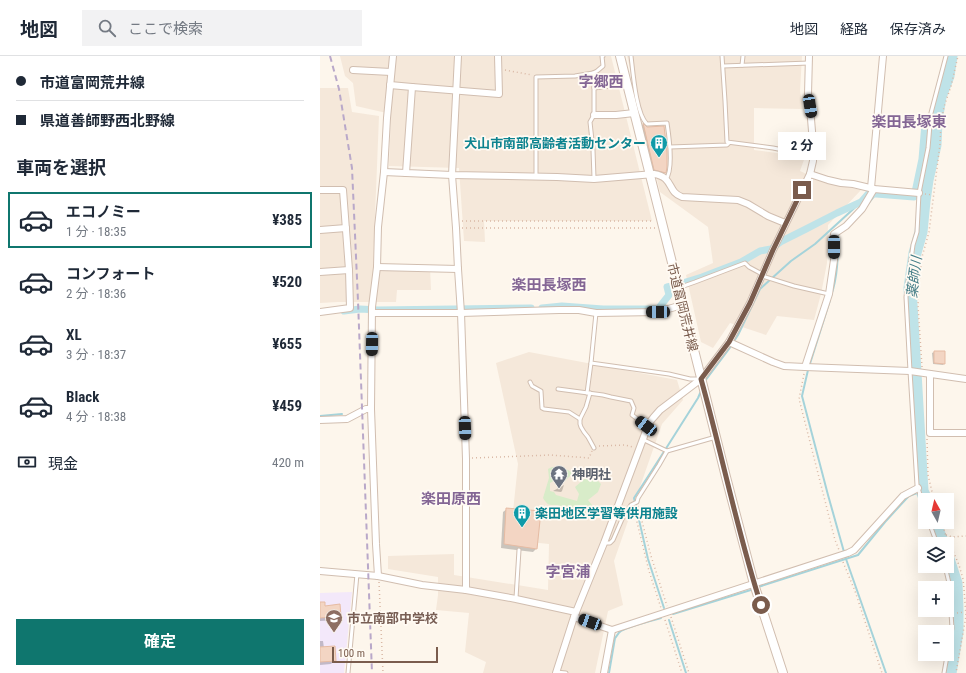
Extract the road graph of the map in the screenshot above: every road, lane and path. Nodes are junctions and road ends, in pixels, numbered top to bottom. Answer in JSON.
{"nodes":[{"id":1,"x":393,"y":56,"type":"edge"},
{"id":2,"x":458,"y":56,"type":"edge"},
{"id":3,"x":498,"y":56,"type":"edge"},
{"id":4,"x":602,"y":56,"type":"edge"},
{"id":5,"x":620,"y":56,"type":"edge"},
{"id":6,"x":632,"y":56,"type":"edge"},
{"id":7,"x":722,"y":56,"type":"edge"},
{"id":8,"x":743,"y":56,"type":"edge"},
{"id":9,"x":808,"y":56,"type":"edge"},
{"id":10,"x":883,"y":56,"type":"edge"},
{"id":11,"x":946,"y":56,"type":"edge"},
{"id":12,"x":958,"y":56,"type":"edge"},
{"id":13,"x":809,"y":63,"type":"junction"},
{"id":14,"x":742,"y":65,"type":"junction"},
{"id":15,"x":723,"y":66,"type":"junction"},
{"id":16,"x":354,"y":70,"type":"dead end"},
{"id":17,"x":498,"y":70,"type":"junction"},
{"id":18,"x":391,"y":72,"type":"junction"},
{"id":19,"x":592,"y":73,"type":"junction"},
{"id":20,"x":536,"y":77,"type":"junction"},
{"id":21,"x":627,"y":84,"type":"junction"},
{"id":22,"x":390,"y":85,"type":"junction"},
{"id":23,"x":412,"y":88,"type":"junction"},
{"id":24,"x":594,"y":88,"type":"junction"},
{"id":25,"x":456,"y":91,"type":"junction"},
{"id":26,"x":634,"y":113,"type":"junction"},
{"id":27,"x":594,"y":115,"type":"junction"},
{"id":28,"x":729,"y":143,"type":"junction"},
{"id":29,"x":670,"y":147,"type":"junction"},
{"id":30,"x":813,"y":156,"type":"junction"},
{"id":31,"x":384,"y":172,"type":"junction"},
{"id":32,"x":406,"y":173,"type":"junction"},
{"id":33,"x":810,"y":174,"type":"junction"},
{"id":34,"x":452,"y":175,"type":"junction"},
{"id":35,"x":649,"y":175,"type":"junction"},
{"id":36,"x":536,"y":176,"type":"junction"},
{"id":37,"x":594,"y":179,"type":"junction"},
{"id":38,"x":666,"y":179,"type":"junction"},
{"id":39,"x":320,"y":190,"type":"edge"},
{"id":40,"x":872,"y":191,"type":"junction"},
{"id":41,"x":919,"y":193,"type":"junction"},
{"id":42,"x":933,"y":195,"type":"junction"},
{"id":43,"x":456,"y":224,"type":"junction"},
{"id":44,"x":662,"y":224,"type":"junction"},
{"id":45,"x":785,"y":224,"type":"junction"},
{"id":46,"x":346,"y":228,"type":"junction"},
{"id":47,"x":320,"y":230,"type":"edge"},
{"id":48,"x":377,"y":267,"type":"junction"},
{"id":49,"x":458,"y":269,"type":"junction"},
{"id":50,"x":349,"y":270,"type":"junction"},
{"id":51,"x":320,"y":272,"type":"edge"},
{"id":52,"x":762,"y":275,"type":"junction"},
{"id":53,"x":678,"y":285,"type":"junction"},
{"id":54,"x":829,"y":294,"type":"junction"},
{"id":55,"x":682,"y":305,"type":"junction"},
{"id":56,"x":460,"y":309,"type":"junction"},
{"id":57,"x":372,"y":310,"type":"junction"},
{"id":58,"x":320,"y":312,"type":"edge"},
{"id":59,"x":596,"y":313,"type":"junction"},
{"id":60,"x":729,"y":342,"type":"junction"},
{"id":61,"x":591,"y":363,"type":"junction"},
{"id":62,"x":805,"y":367,"type":"junction"},
{"id":63,"x":910,"y":371,"type":"junction"},
{"id":64,"x":922,"y":373,"type":"junction"},
{"id":65,"x":930,"y":374,"type":"junction"},
{"id":66,"x":701,"y":379,"type":"junction"},
{"id":67,"x":966,"y":379,"type":"edge"},
{"id":68,"x":530,"y":382,"type":"dead end"},
{"id":69,"x":558,"y":389,"type":"dead end"},
{"id":70,"x":589,"y":393,"type":"junction"},
{"id":71,"x":371,"y":409,"type":"junction"},
{"id":72,"x":580,"y":419,"type":"junction"},
{"id":73,"x":320,"y":420,"type":"edge"},
{"id":74,"x":647,"y":426,"type":"junction"},
{"id":75,"x":966,"y":433,"type":"edge"},
{"id":76,"x":716,"y":437,"type":"junction"},
{"id":77,"x":642,"y":439,"type":"junction"},
{"id":78,"x":594,"y":448,"type":"junction"},
{"id":79,"x":639,"y":449,"type":"junction"},
{"id":80,"x":667,"y":451,"type":"junction"},
{"id":81,"x":466,"y":458,"type":"junction"},
{"id":82,"x":927,"y":460,"type":"dead end"},
{"id":83,"x":918,"y":488,"type":"junction"},
{"id":84,"x":919,"y":493,"type":"edge"},
{"id":85,"x":932,"y":493,"type":"edge"},
{"id":86,"x":637,"y":502,"type":"junction"},
{"id":87,"x":632,"y":504,"type":"junction"},
{"id":88,"x":944,"y":529,"type":"edge"},
{"id":89,"x":946,"y":535,"type":"junction"},
{"id":90,"x":966,"y":536,"type":"edge"},
{"id":91,"x":604,"y":543,"type":"junction"},
{"id":92,"x":519,"y":550,"type":"dead end"},
{"id":93,"x":840,"y":556,"type":"junction"},
{"id":94,"x":843,"y":562,"type":"dead end"},
{"id":95,"x":320,"y":571,"type":"edge"},
{"id":96,"x":356,"y":574,"type":"junction"},
{"id":97,"x":378,"y":576,"type":"junction"},
{"id":98,"x":755,"y":588,"type":"junction"},
{"id":99,"x":466,"y":590,"type":"junction"},
{"id":100,"x":516,"y":599,"type":"junction"},
{"id":101,"x":666,"y":612,"type":"junction"},
{"id":102,"x":965,"y":612,"type":"junction"},
{"id":103,"x":575,"y":614,"type":"junction"},
{"id":104,"x":954,"y":614,"type":"edge"},
{"id":105,"x":951,"y":617,"type":"edge"},
{"id":106,"x":612,"y":630,"type":"junction"},
{"id":107,"x":556,"y":672,"type":"edge"},
{"id":108,"x":348,"y":673,"type":"edge"},
{"id":109,"x":383,"y":673,"type":"edge"},
{"id":110,"x":566,"y":673,"type":"edge"},
{"id":111,"x":604,"y":673,"type":"edge"},
{"id":112,"x":682,"y":673,"type":"edge"},
{"id":113,"x":689,"y":673,"type":"edge"},
{"id":114,"x":783,"y":673,"type":"edge"},
{"id":115,"x":882,"y":673,"type":"edge"},
{"id":116,"x":944,"y":673,"type":"edge"},
{"id":117,"x":956,"y":673,"type":"edge"}],
"edges":[{"from":1,"to":18,"type":"street"},
{"from":2,"to":25,"type":"street"},
{"from":3,"to":17,"type":"street"},
{"from":4,"to":19,"type":"lane"},
{"from":5,"to":21,"type":"street","name":"市道富岡荒井線"},
{"from":6,"to":29,"type":"lane"},
{"from":7,"to":15,"type":"lane"},
{"from":8,"to":14,"type":"lane"},
{"from":9,"to":13,"type":"street"},
{"from":10,"to":40,"type":"street"},
{"from":11,"to":41,"type":"lane"},
{"from":12,"to":42,"type":"path"},
{"from":13,"to":14,"type":"lane"},
{"from":13,"to":30,"type":"street"},
{"from":14,"to":15,"type":"lane"},
{"from":15,"to":28,"type":"lane"},
{"from":16,"to":18,"type":"street"},
{"from":17,"to":20,"type":"path"},
{"from":17,"to":25,"type":"street"},
{"from":18,"to":22,"type":"street"},
{"from":19,"to":20,"type":"lane"},
{"from":19,"to":24,"type":"lane"},
{"from":20,"to":36,"type":"lane"},
{"from":21,"to":24,"type":"lane"},
{"from":21,"to":26,"type":"street","name":"市道富岡荒井線"},
{"from":22,"to":23,"type":"street"},
{"from":22,"to":31,"type":"street"},
{"from":23,"to":25,"type":"street"},
{"from":23,"to":32,"type":"street"},
{"from":24,"to":27,"type":"lane"},
{"from":25,"to":34,"type":"street"},
{"from":26,"to":27,"type":"street"},
{"from":26,"to":35,"type":"street","name":"市道富岡荒井線"},
{"from":27,"to":37,"type":"lane"},
{"from":28,"to":29,"type":"lane"},
{"from":28,"to":30,"type":"lane"},
{"from":29,"to":38,"type":"lane"},
{"from":30,"to":33,"type":"street"},
{"from":31,"to":32,"type":"street"},
{"from":31,"to":48,"type":"street"},
{"from":32,"to":34,"type":"street"},
{"from":33,"to":40,"type":"street"},
{"from":33,"to":45,"type":"street"},
{"from":34,"to":36,"type":"street"},
{"from":34,"to":43,"type":"street"},
{"from":35,"to":37,"type":"street"},
{"from":35,"to":38,"type":"street"},
{"from":35,"to":44,"type":"street","name":"市道富岡荒井線"},
{"from":36,"to":37,"type":"street"},
{"from":38,"to":45,"type":"street"},
{"from":39,"to":46,"type":"street"},
{"from":40,"to":41,"type":"street"},
{"from":40,"to":54,"type":"street"},
{"from":41,"to":42,"type":"path"},
{"from":41,"to":63,"type":"lane"},
{"from":42,"to":64,"type":"path"},
{"from":43,"to":44,"type":"path"},
{"from":43,"to":44,"type":"path"},
{"from":43,"to":49,"type":"street"},
{"from":44,"to":53,"type":"street","name":"市道富岡荒井線"},
{"from":45,"to":52,"type":"street"},
{"from":46,"to":47,"type":"street"},
{"from":46,"to":50,"type":"street"},
{"from":48,"to":49,"type":"street"},
{"from":48,"to":57,"type":"street"},
{"from":49,"to":56,"type":"street"},
{"from":50,"to":51,"type":"street"},
{"from":50,"to":58,"type":"street"},
{"from":52,"to":53,"type":"lane"},
{"from":52,"to":54,"type":"lane"},
{"from":52,"to":60,"type":"street"},
{"from":53,"to":55,"type":"street","name":"市道富岡荒井線"},
{"from":54,"to":62,"type":"street"},
{"from":55,"to":59,"type":"street"},
{"from":55,"to":66,"type":"street","name":"市道富岡荒井線"},
{"from":56,"to":57,"type":"street"},
{"from":56,"to":59,"type":"street"},
{"from":56,"to":81,"type":"street"},
{"from":57,"to":71,"type":"street"},
{"from":59,"to":61,"type":"lane"},
{"from":60,"to":62,"type":"street"},
{"from":60,"to":66,"type":"street"},
{"from":61,"to":66,"type":"lane"},
{"from":61,"to":70,"type":"lane"},
{"from":62,"to":63,"type":"street"},
{"from":62,"to":93,"type":"path"},
{"from":63,"to":64,"type":"street"},
{"from":63,"to":83,"type":"lane"},
{"from":64,"to":65,"type":"street"},
{"from":65,"to":67,"type":"street"},
{"from":65,"to":75,"type":"street"},
{"from":66,"to":74,"type":"street"},
{"from":66,"to":76,"type":"street","name":"市道富岡荒井線"},
{"from":68,"to":72,"type":"lane"},
{"from":69,"to":70,"type":"lane"},
{"from":70,"to":72,"type":"lane"},
{"from":70,"to":74,"type":"lane"},
{"from":71,"to":73,"type":"street"},
{"from":71,"to":97,"type":"street"},
{"from":72,"to":78,"type":"lane"},
{"from":74,"to":77,"type":"street"},
{"from":76,"to":80,"type":"lane"},
{"from":76,"to":98,"type":"street","name":"市道富岡荒井線"},
{"from":77,"to":79,"type":"street"},
{"from":77,"to":80,"type":"lane"},
{"from":78,"to":79,"type":"path"},
{"from":78,"to":81,"type":"path"},
{"from":79,"to":91,"type":"street"},
{"from":80,"to":86,"type":"lane"},
{"from":81,"to":99,"type":"street"},
{"from":82,"to":85,"type":"path"},
{"from":83,"to":84,"type":"lane"},
{"from":83,"to":93,"type":"street"},
{"from":86,"to":87,"type":"lane"},
{"from":86,"to":101,"type":"path"},
{"from":87,"to":91,"type":"lane"},
{"from":87,"to":101,"type":"path"},
{"from":88,"to":89,"type":"path"},
{"from":89,"to":90,"type":"path"},
{"from":89,"to":102,"type":"path"},
{"from":91,"to":103,"type":"street"},
{"from":92,"to":100,"type":"lane"},
{"from":93,"to":98,"type":"street"},
{"from":94,"to":115,"type":"path"},
{"from":95,"to":96,"type":"street"},
{"from":96,"to":97,"type":"street"},
{"from":96,"to":108,"type":"lane"},
{"from":97,"to":99,"type":"street"},
{"from":97,"to":109,"type":"path"},
{"from":98,"to":101,"type":"street"},
{"from":98,"to":114,"type":"street","name":"市道富岡荒井線"},
{"from":99,"to":100,"type":"street"},
{"from":100,"to":103,"type":"street"},
{"from":101,"to":106,"type":"street"},
{"from":101,"to":112,"type":"path"},
{"from":101,"to":113,"type":"path"},
{"from":102,"to":104,"type":"path"},
{"from":102,"to":117,"type":"path"},
{"from":103,"to":106,"type":"street"},
{"from":103,"to":107,"type":"street"},
{"from":105,"to":116,"type":"lane"},
{"from":106,"to":111,"type":"street"},
{"from":107,"to":110,"type":"lane"}]}
